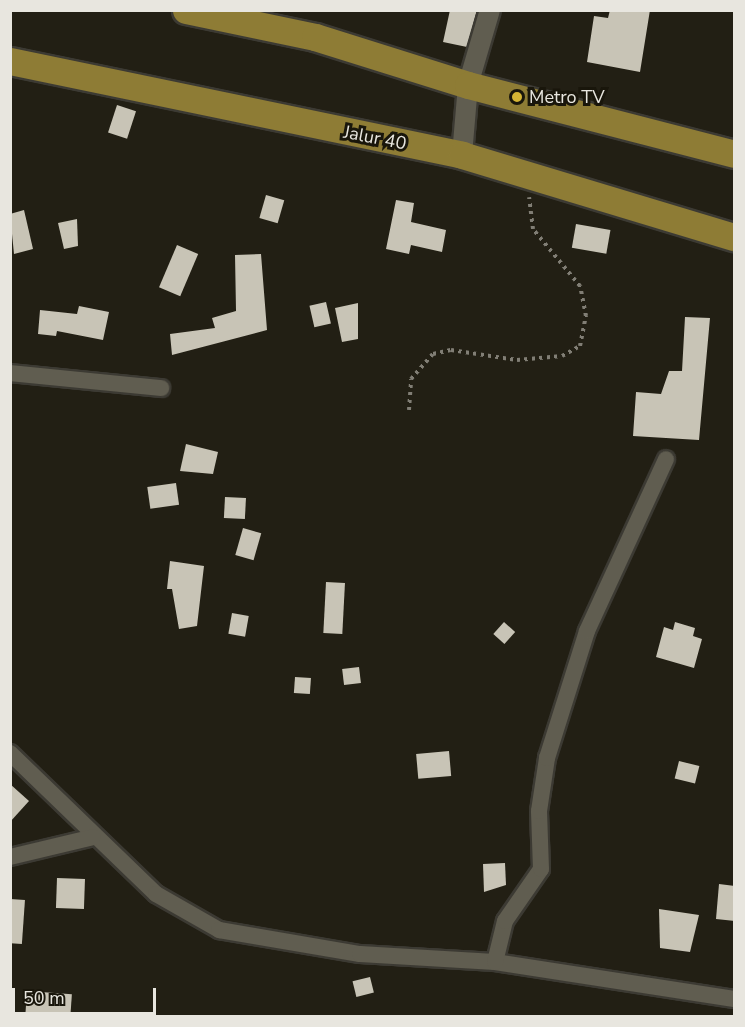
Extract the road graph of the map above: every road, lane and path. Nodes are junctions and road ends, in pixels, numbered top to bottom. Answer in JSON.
{"nodes":[{"id":1,"x":186,"y":10,"type":"edge"},
{"id":2,"x":490,"y":10,"type":"edge"},
{"id":3,"x":10,"y":61,"type":"edge"},
{"id":4,"x":468,"y":86,"type":"junction"},
{"id":5,"x":735,"y":154,"type":"edge"},
{"id":6,"x":462,"y":155,"type":"junction"},
{"id":7,"x":530,"y":175,"type":"junction"},
{"id":8,"x":735,"y":237,"type":"edge"},
{"id":9,"x":10,"y":373,"type":"edge"},
{"id":10,"x":161,"y":388,"type":"dead end"},
{"id":11,"x":409,"y":410,"type":"dead end"},
{"id":12,"x":666,"y":459,"type":"dead end"},
{"id":13,"x":10,"y":753,"type":"edge"},
{"id":14,"x":93,"y":837,"type":"junction"},
{"id":15,"x":10,"y":857,"type":"edge"},
{"id":16,"x":495,"y":962,"type":"junction"},
{"id":17,"x":735,"y":999,"type":"edge"}],
"edges":[{"from":1,"to":4,"type":"highway"},
{"from":2,"to":4,"type":"street"},
{"from":3,"to":6,"type":"highway","name":"Jalur 40"},
{"from":4,"to":5,"type":"highway"},
{"from":4,"to":6,"type":"street"},
{"from":6,"to":7,"type":"highway","name":"Jalur 40"},
{"from":7,"to":8,"type":"highway","name":"Jalur 40"},
{"from":7,"to":11,"type":"path"},
{"from":9,"to":10,"type":"street"},
{"from":12,"to":16,"type":"street"},
{"from":13,"to":14,"type":"street"},
{"from":14,"to":15,"type":"street"},
{"from":14,"to":16,"type":"street"},
{"from":16,"to":17,"type":"street"}]}
